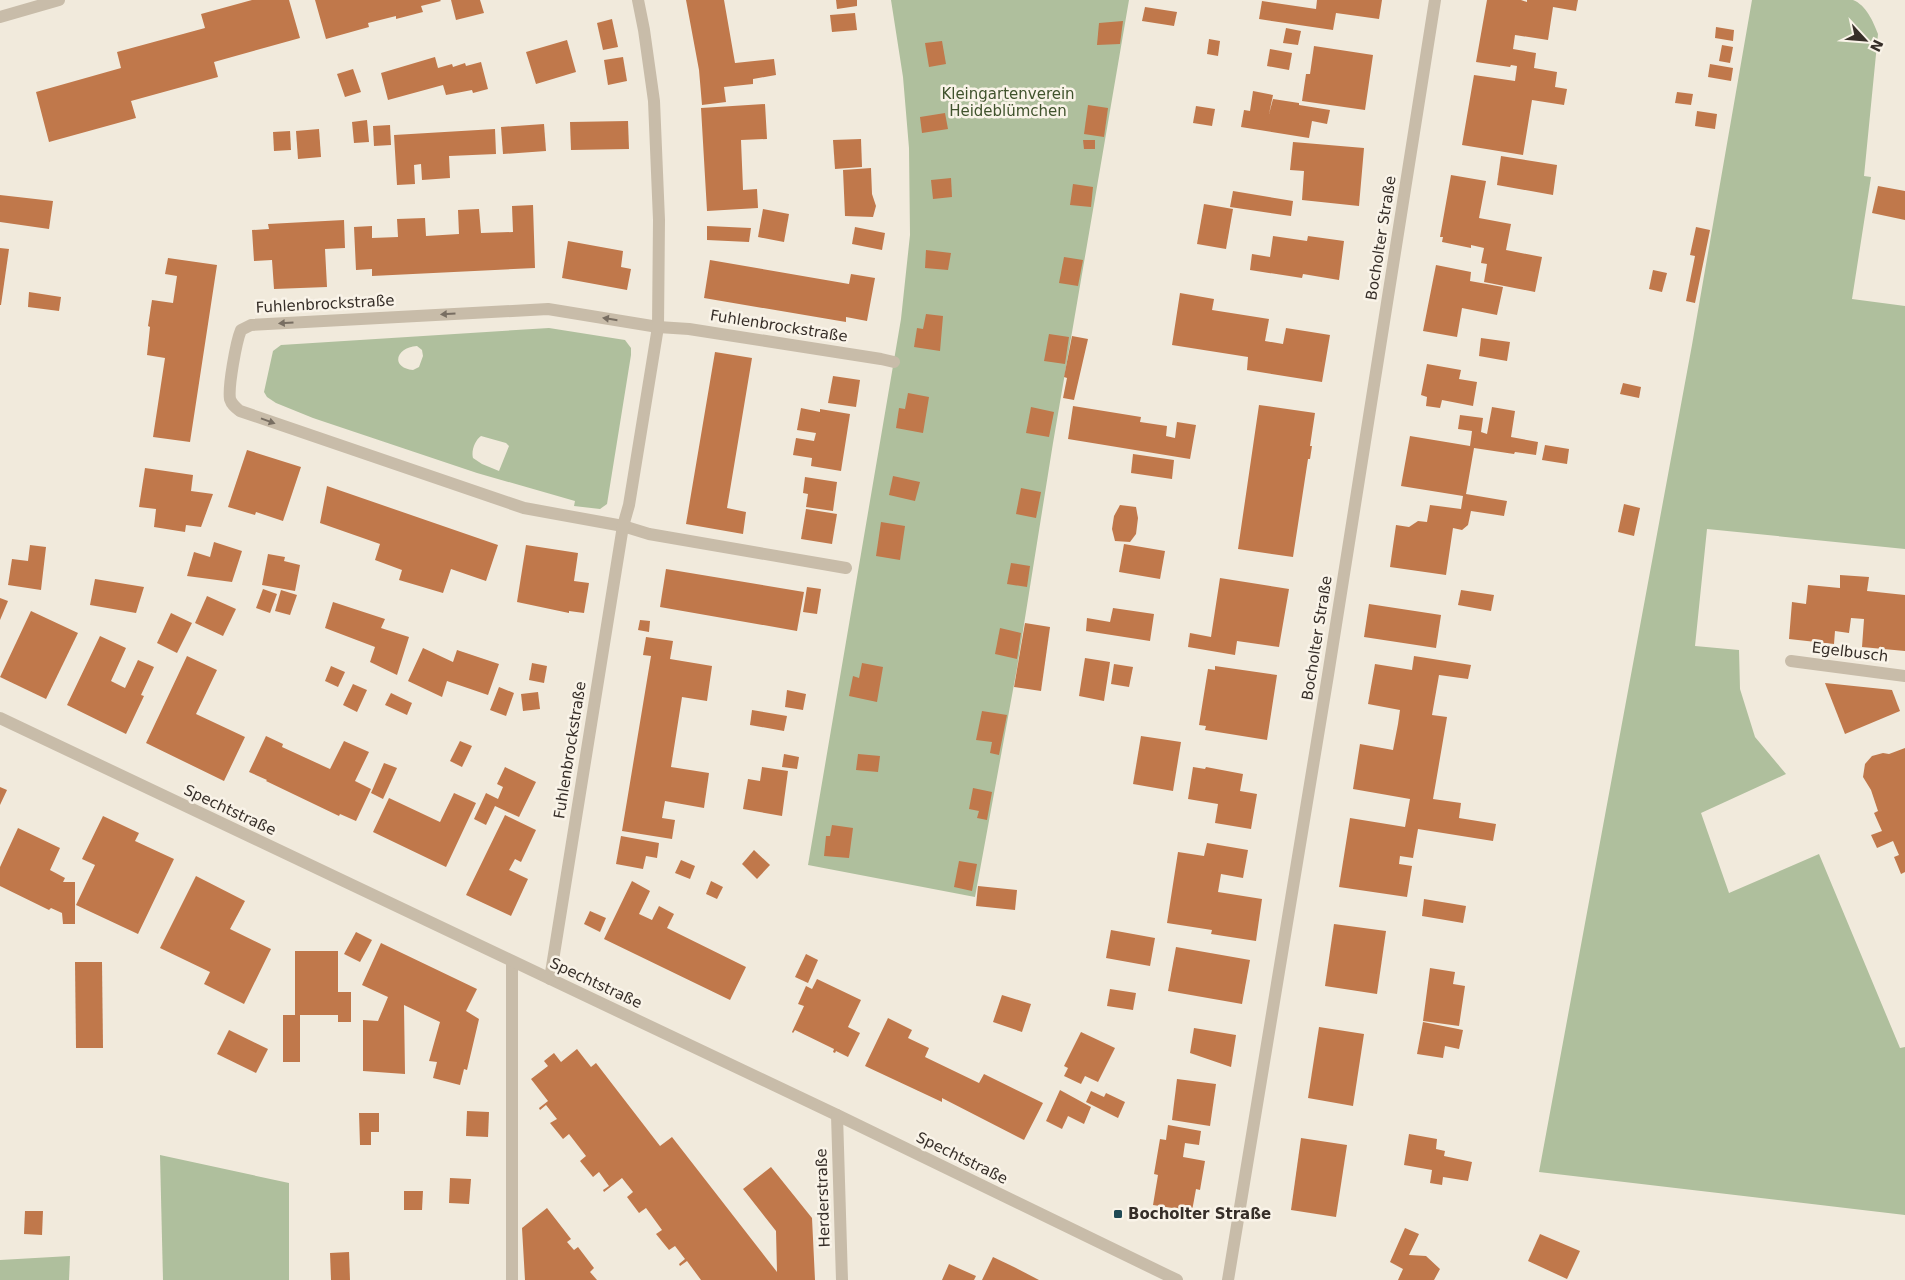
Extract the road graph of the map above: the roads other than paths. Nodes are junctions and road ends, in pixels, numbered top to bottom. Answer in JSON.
{"nodes":[{"id":1,"x":58,"y":0,"type":"edge"},
{"id":2,"x":638,"y":0,"type":"edge"},
{"id":3,"x":1435,"y":0,"type":"edge"},
{"id":4,"x":0,"y":16,"type":"edge"},
{"id":5,"x":658,"y":327,"type":"junction"},
{"id":6,"x":894,"y":362,"type":"dead end"},
{"id":7,"x":623,"y":526,"type":"junction"},
{"id":8,"x":846,"y":568,"type":"dead end"},
{"id":9,"x":1791,"y":661,"type":"dead end"},
{"id":10,"x":1905,"y":676,"type":"edge"},
{"id":11,"x":0,"y":718,"type":"edge"},
{"id":12,"x":512,"y":962,"type":"junction"},
{"id":13,"x":550,"y":979,"type":"junction"},
{"id":14,"x":837,"y":1115,"type":"junction"},
{"id":15,"x":512,"y":1280,"type":"edge"},
{"id":16,"x":842,"y":1280,"type":"edge"},
{"id":17,"x":1177,"y":1280,"type":"edge"},
{"id":18,"x":1228,"y":1280,"type":"edge"}],
"edges":[{"from":1,"to":4,"type":"street"},
{"from":2,"to":5,"type":"street","name":"Fuhlenbrockstraße"},
{"from":3,"to":18,"type":"street","name":"Bocholter Straße"},
{"from":5,"to":6,"type":"street","name":"Fuhlenbrockstraße"},
{"from":5,"to":7,"type":"street","name":"Fuhlenbrockstraße"},
{"from":5,"to":7,"type":"street","name":"Fuhlenbrockstraße","one_way":true},
{"from":7,"to":8,"type":"street","name":"Fuhlenbrockstraße"},
{"from":7,"to":13,"type":"street","name":"Fuhlenbrockstraße"},
{"from":9,"to":10,"type":"street","name":"Egelbusch"},
{"from":11,"to":12,"type":"street","name":"Spechtstraße"},
{"from":12,"to":13,"type":"street","name":"Spechtstraße"},
{"from":12,"to":15,"type":"street"},
{"from":13,"to":14,"type":"street","name":"Spechtstraße"},
{"from":14,"to":16,"type":"street","name":"Herderstraße"},
{"from":14,"to":17,"type":"street","name":"Spechtstraße"}]}
